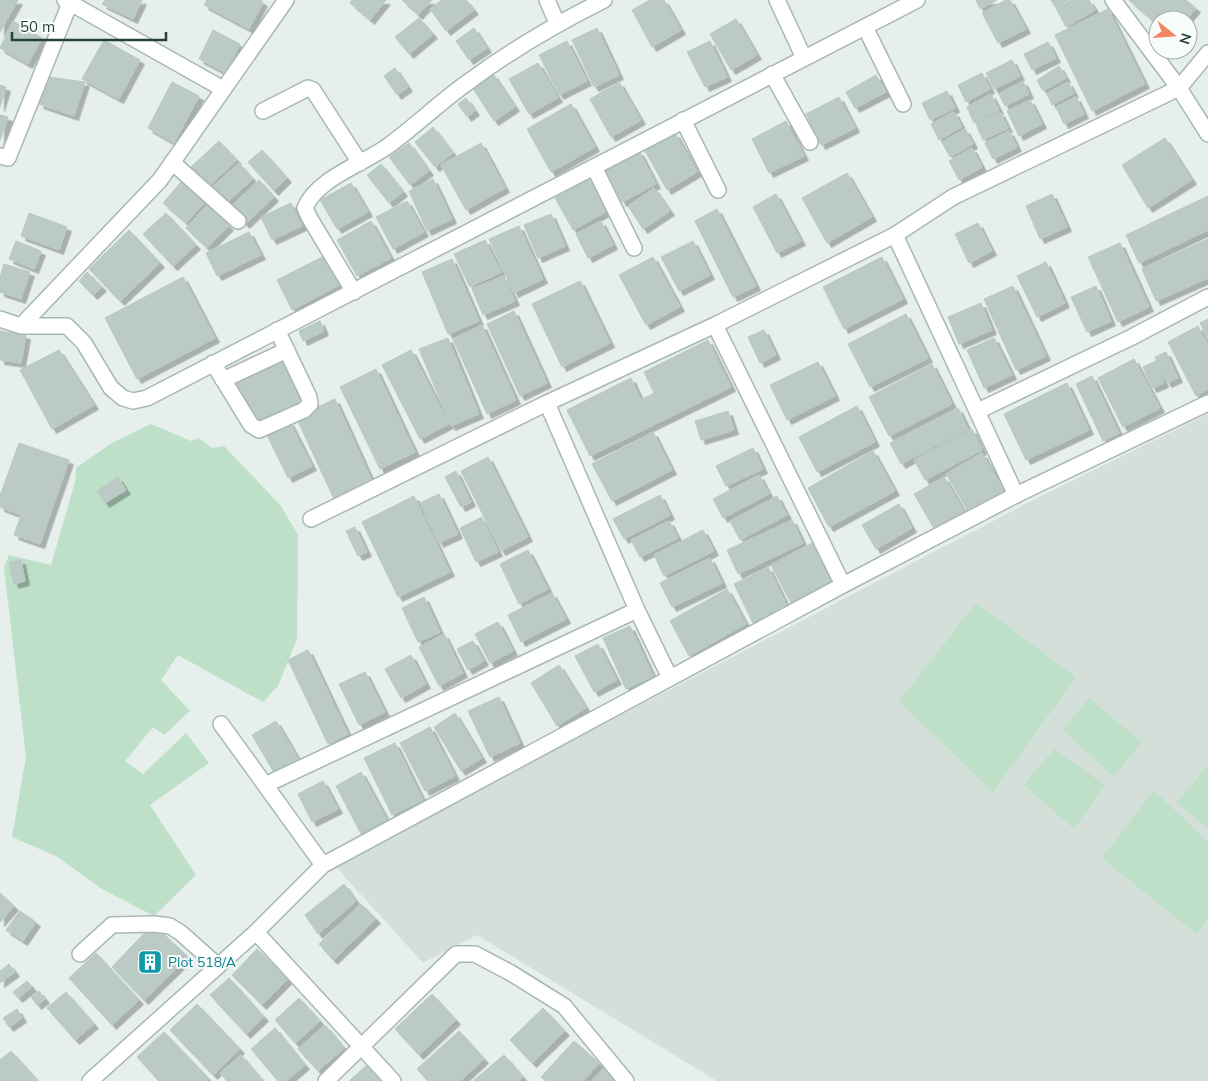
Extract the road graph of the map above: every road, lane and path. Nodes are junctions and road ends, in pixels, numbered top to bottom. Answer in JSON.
{"nodes":[{"id":1,"x":286,"y":0,"type":"edge"},
{"id":2,"x":547,"y":0,"type":"edge"},
{"id":3,"x":604,"y":0,"type":"edge"},
{"id":4,"x":777,"y":0,"type":"edge"},
{"id":5,"x":917,"y":0,"type":"edge"},
{"id":6,"x":1113,"y":0,"type":"edge"},
{"id":7,"x":68,"y":2,"type":"edge"},
{"id":8,"x":557,"y":23,"type":"junction"},
{"id":9,"x":865,"y":27,"type":"junction"},
{"id":10,"x":1208,"y":53,"type":"edge"},
{"id":11,"x":804,"y":58,"type":"junction"},
{"id":12,"x":772,"y":74,"type":"junction"},
{"id":13,"x":223,"y":88,"type":"junction"},
{"id":14,"x":1178,"y":88,"type":"junction"},
{"id":15,"x":903,"y":104,"type":"dead end"},
{"id":16,"x":263,"y":111,"type":"dead end"},
{"id":17,"x":683,"y":120,"type":"junction"},
{"id":18,"x":1208,"y":134,"type":"edge"},
{"id":19,"x":810,"y":142,"type":"dead end"},
{"id":20,"x":0,"y":156,"type":"edge"},
{"id":21,"x":172,"y":162,"type":"junction"},
{"id":22,"x":360,"y":163,"type":"junction"},
{"id":23,"x":594,"y":167,"type":"junction"},
{"id":24,"x":718,"y":190,"type":"dead end"},
{"id":25,"x":238,"y":221,"type":"dead end"},
{"id":26,"x":895,"y":234,"type":"junction"},
{"id":27,"x":634,"y":248,"type":"dead end"},
{"id":28,"x":354,"y":292,"type":"junction"},
{"id":29,"x":1208,"y":296,"type":"edge"},
{"id":30,"x":0,"y":319,"type":"edge"},
{"id":31,"x":715,"y":325,"type":"junction"},
{"id":32,"x":21,"y":326,"type":"junction"},
{"id":33,"x":278,"y":330,"type":"junction"},
{"id":34,"x":287,"y":350,"type":"junction"},
{"id":35,"x":213,"y":363,"type":"junction"},
{"id":36,"x":223,"y":380,"type":"junction"},
{"id":37,"x":547,"y":403,"type":"junction"},
{"id":38,"x":1208,"y":403,"type":"edge"},
{"id":39,"x":978,"y":411,"type":"junction"},
{"id":40,"x":1016,"y":495,"type":"junction"},
{"id":41,"x":311,"y":519,"type":"dead end"},
{"id":42,"x":843,"y":586,"type":"junction"},
{"id":43,"x":637,"y":610,"type":"junction"},
{"id":44,"x":670,"y":678,"type":"junction"},
{"id":45,"x":221,"y":724,"type":"dead end"},
{"id":46,"x":266,"y":785,"type":"junction"},
{"id":47,"x":323,"y":865,"type":"junction"},
{"id":48,"x":256,"y":932,"type":"junction"},
{"id":49,"x":80,"y":954,"type":"dead end"},
{"id":50,"x":218,"y":966,"type":"junction"},
{"id":51,"x":362,"y":1048,"type":"junction"},
{"id":52,"x":90,"y":1081,"type":"edge"},
{"id":53,"x":326,"y":1081,"type":"edge"},
{"id":54,"x":393,"y":1081,"type":"edge"},
{"id":55,"x":626,"y":1081,"type":"edge"}],
"edges":[{"from":1,"to":13,"type":"street"},
{"from":2,"to":8,"type":"street"},
{"from":3,"to":8,"type":"street"},
{"from":4,"to":11,"type":"street"},
{"from":5,"to":9,"type":"street"},
{"from":6,"to":14,"type":"street"},
{"from":7,"to":13,"type":"street"},
{"from":7,"to":20,"type":"street"},
{"from":8,"to":22,"type":"street"},
{"from":9,"to":11,"type":"street"},
{"from":9,"to":15,"type":"street"},
{"from":10,"to":14,"type":"street"},
{"from":11,"to":12,"type":"street"},
{"from":12,"to":17,"type":"street"},
{"from":12,"to":19,"type":"street"},
{"from":13,"to":21,"type":"street"},
{"from":14,"to":18,"type":"street"},
{"from":14,"to":26,"type":"street"},
{"from":16,"to":22,"type":"street"},
{"from":17,"to":23,"type":"street"},
{"from":17,"to":24,"type":"street"},
{"from":21,"to":25,"type":"street"},
{"from":21,"to":32,"type":"street"},
{"from":22,"to":28,"type":"street"},
{"from":23,"to":27,"type":"street"},
{"from":23,"to":28,"type":"street"},
{"from":26,"to":31,"type":"street"},
{"from":26,"to":39,"type":"street"},
{"from":28,"to":33,"type":"street"},
{"from":29,"to":39,"type":"street"},
{"from":30,"to":32,"type":"street"},
{"from":31,"to":37,"type":"street"},
{"from":31,"to":42,"type":"street"},
{"from":32,"to":35,"type":"street"},
{"from":33,"to":34,"type":"street"},
{"from":33,"to":35,"type":"street"},
{"from":34,"to":36,"type":"street"},
{"from":34,"to":36,"type":"street"},
{"from":35,"to":36,"type":"street"},
{"from":37,"to":41,"type":"street"},
{"from":37,"to":43,"type":"street"},
{"from":38,"to":40,"type":"street"},
{"from":39,"to":40,"type":"street"},
{"from":40,"to":42,"type":"street"},
{"from":42,"to":44,"type":"street"},
{"from":43,"to":44,"type":"street"},
{"from":43,"to":46,"type":"street"},
{"from":44,"to":47,"type":"street"},
{"from":45,"to":46,"type":"street"},
{"from":46,"to":47,"type":"street"},
{"from":47,"to":48,"type":"street"},
{"from":48,"to":50,"type":"street"},
{"from":48,"to":51,"type":"street"},
{"from":49,"to":50,"type":"street"},
{"from":50,"to":52,"type":"street"},
{"from":51,"to":53,"type":"street"},
{"from":51,"to":54,"type":"street"},
{"from":51,"to":55,"type":"street"}]}
